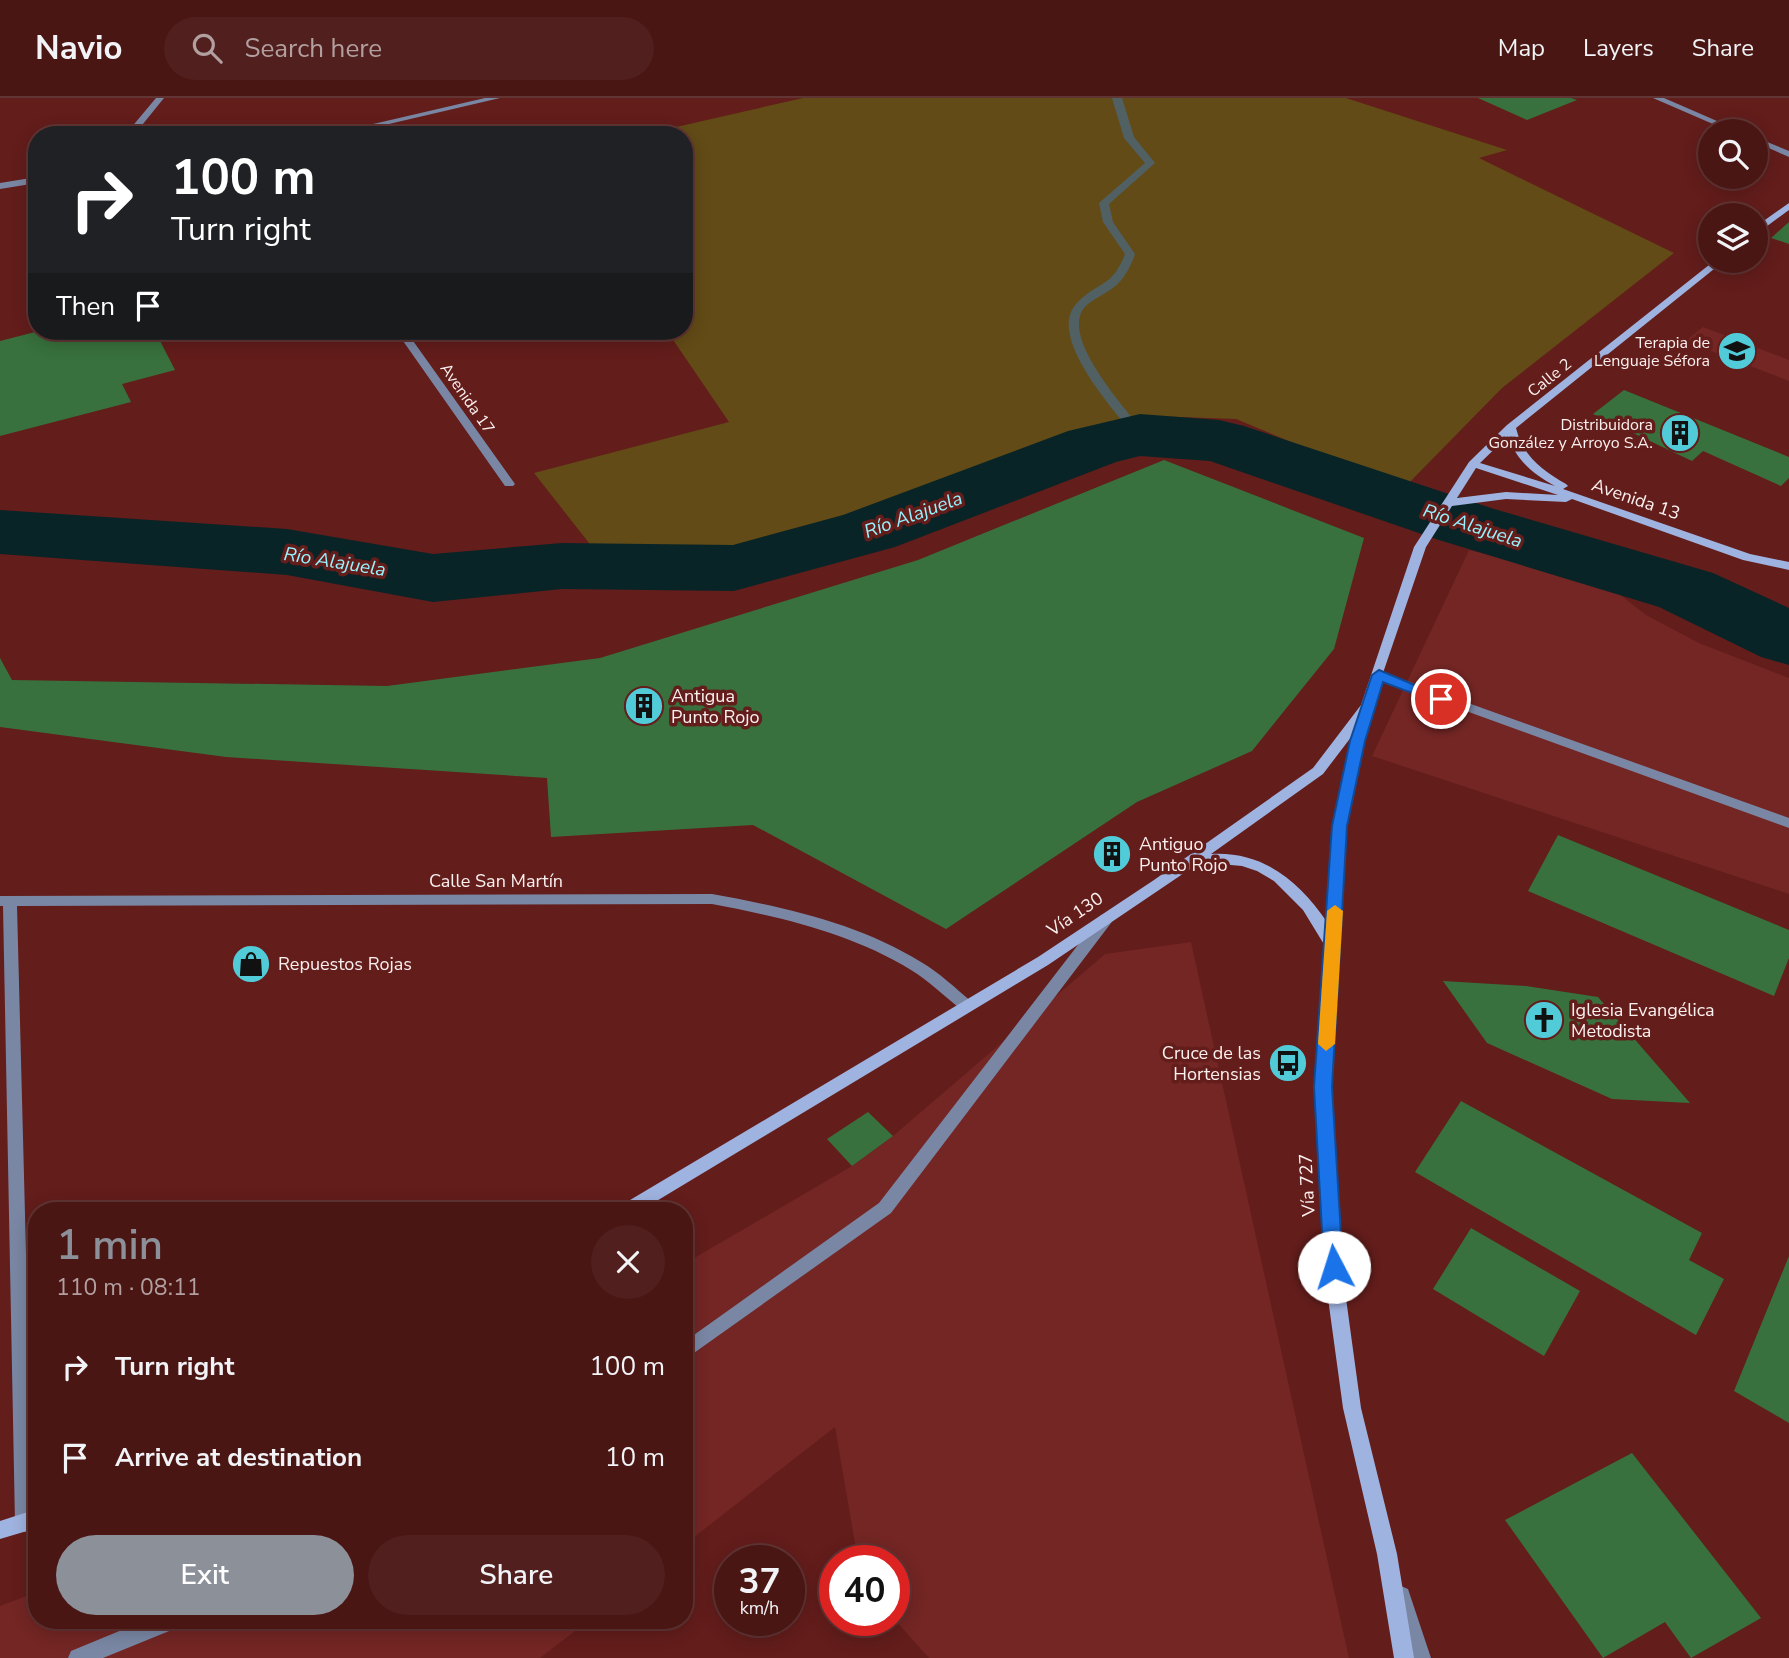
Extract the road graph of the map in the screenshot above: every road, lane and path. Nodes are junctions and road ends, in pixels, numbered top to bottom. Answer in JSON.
{"nodes":[{"id":1,"x":160,"y":98,"type":"edge"},
{"id":2,"x":496,"y":98,"type":"edge"},
{"id":3,"x":1657,"y":98,"type":"edge"},
{"id":4,"x":1707,"y":119,"type":"edge"},
{"id":5,"x":137,"y":126,"type":"edge"},
{"id":6,"x":370,"y":126,"type":"edge"},
{"id":7,"x":1768,"y":145,"type":"edge"},
{"id":8,"x":1789,"y":154,"type":"edge"},
{"id":9,"x":28,"y":181,"type":"edge"},
{"id":10,"x":0,"y":186,"type":"edge"},
{"id":11,"x":1789,"y":206,"type":"edge"},
{"id":12,"x":1768,"y":222,"type":"edge"},
{"id":13,"x":1704,"y":273,"type":"edge"},
{"id":14,"x":407,"y":340,"type":"edge"},
{"id":15,"x":1511,"y":427,"type":"junction"},
{"id":16,"x":1473,"y":464,"type":"junction"},
{"id":17,"x":509,"y":484,"type":"dead end"},
{"id":18,"x":1446,"y":504,"type":"junction"},
{"id":19,"x":1608,"y":507,"type":"junction"},
{"id":20,"x":1789,"y":566,"type":"edge"},
{"id":21,"x":1379,"y":675,"type":"junction"},
{"id":22,"x":1367,"y":706,"type":"junction"},
{"id":23,"x":1789,"y":823,"type":"edge"},
{"id":24,"x":1193,"y":860,"type":"junction"},
{"id":25,"x":5,"y":902,"type":"edge"},
{"id":26,"x":1107,"y":918,"type":"junction"},
{"id":27,"x":1333,"y":948,"type":"junction"},
{"id":28,"x":967,"y":1006,"type":"junction"},
{"id":29,"x":641,"y":1202,"type":"edge"},
{"id":30,"x":693,"y":1346,"type":"edge"},
{"id":31,"x":28,"y":1471,"type":"edge"},
{"id":32,"x":28,"y":1521,"type":"edge"},
{"id":33,"x":0,"y":1530,"type":"edge"},
{"id":34,"x":1387,"y":1554,"type":"junction"},
{"id":35,"x":150,"y":1629,"type":"edge"},
{"id":36,"x":78,"y":1658,"type":"edge"},
{"id":37,"x":1404,"y":1658,"type":"edge"},
{"id":38,"x":1421,"y":1658,"type":"edge"}],
"edges":[{"from":1,"to":5,"type":"street"},
{"from":2,"to":6,"type":"street"},
{"from":3,"to":4,"type":"street"},
{"from":7,"to":8,"type":"street"},
{"from":9,"to":10,"type":"street"},
{"from":11,"to":12,"type":"main road"},
{"from":13,"to":15,"type":"main road","name":"Calle 2"},
{"from":14,"to":17,"type":"street","name":"Avenida 17"},
{"from":15,"to":16,"type":"main road","name":"Calle 2"},
{"from":15,"to":19,"type":"main road"},
{"from":16,"to":18,"type":"main road","name":"Calle 2"},
{"from":16,"to":19,"type":"main road","name":"Avenida 13"},
{"from":18,"to":19,"type":"main road"},
{"from":18,"to":21,"type":"main road","name":"Vía 130"},
{"from":19,"to":20,"type":"main road","name":"Avenida 13"},
{"from":21,"to":22,"type":"main road","name":"Vía 130"},
{"from":21,"to":23,"type":"street"},
{"from":22,"to":24,"type":"main road","name":"Vía 130"},
{"from":22,"to":27,"type":"main road","name":"Vía 727"},
{"from":24,"to":26,"type":"main road","name":"Vía 130"},
{"from":24,"to":27,"type":"main road"},
{"from":25,"to":28,"type":"street","name":"Calle San Martín"},
{"from":25,"to":31,"type":"street"},
{"from":26,"to":28,"type":"main road","name":"Vía 130"},
{"from":26,"to":30,"type":"street"},
{"from":27,"to":34,"type":"main road","name":"Vía 727"},
{"from":28,"to":29,"type":"main road","name":"Vía 130"},
{"from":32,"to":33,"type":"main road"},
{"from":34,"to":37,"type":"main road","name":"Vía 727"},
{"from":34,"to":38,"type":"street"},
{"from":35,"to":36,"type":"street"}]}
